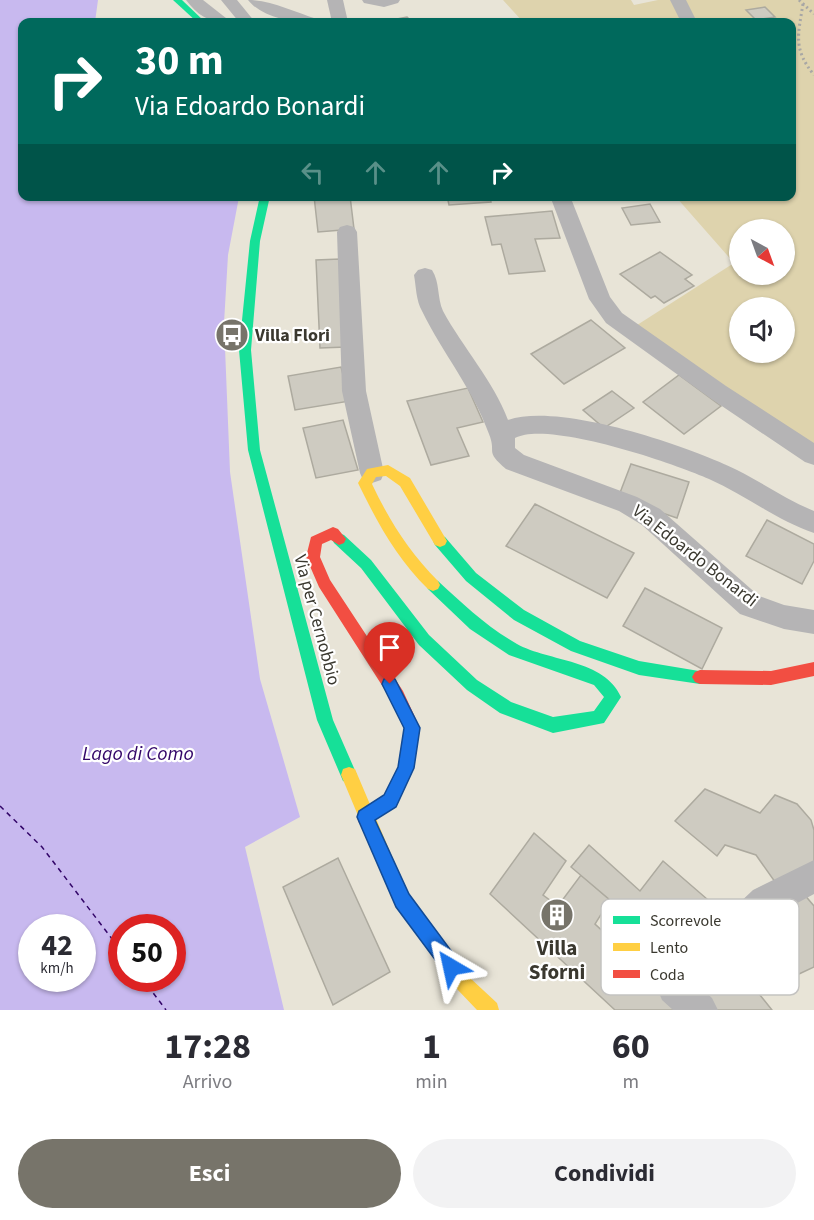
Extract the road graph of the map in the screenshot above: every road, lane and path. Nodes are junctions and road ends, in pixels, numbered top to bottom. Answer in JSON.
{"nodes":[{"id":1,"x":177,"y":0,"type":"edge"},
{"id":2,"x":194,"y":0,"type":"edge"},
{"id":3,"x":228,"y":0,"type":"edge"},
{"id":4,"x":256,"y":0,"type":"edge"},
{"id":5,"x":334,"y":0,"type":"edge"},
{"id":6,"x":370,"y":0,"type":"edge"},
{"id":7,"x":392,"y":0,"type":"edge"},
{"id":8,"x":678,"y":0,"type":"edge"},
{"id":9,"x":799,"y":0,"type":"edge"},
{"id":10,"x":803,"y":4,"type":"junction"},
{"id":11,"x":814,"y":14,"type":"edge"},
{"id":12,"x":197,"y":18,"type":"edge"},
{"id":13,"x":216,"y":18,"type":"edge"},
{"id":14,"x":244,"y":18,"type":"edge"},
{"id":15,"x":297,"y":18,"type":"edge"},
{"id":16,"x":339,"y":18,"type":"edge"},
{"id":17,"x":687,"y":18,"type":"edge"},
{"id":18,"x":814,"y":75,"type":"edge"},
{"id":19,"x":265,"y":201,"type":"edge"},
{"id":20,"x":562,"y":201,"type":"edge"},
{"id":21,"x":346,"y":232,"type":"dead end"},
{"id":22,"x":425,"y":274,"type":"dead end"},
{"id":23,"x":502,"y":438,"type":"junction"},
{"id":24,"x":814,"y":455,"type":"edge"},
{"id":25,"x":372,"y":473,"type":"junction"},
{"id":26,"x":814,"y":522,"type":"edge"},
{"id":27,"x":814,"y":622,"type":"edge"},
{"id":28,"x":814,"y":669,"type":"edge"},
{"id":29,"x":365,"y":817,"type":"junction"},
{"id":30,"x":814,"y":876,"type":"edge"},
{"id":31,"x":771,"y":899,"type":"edge"},
{"id":32,"x":683,"y":995,"type":"edge"},
{"id":33,"x":490,"y":1010,"type":"edge"},
{"id":34,"x":700,"y":1010,"type":"edge"}],
"edges":[{"from":1,"to":12,"type":"street"},
{"from":2,"to":13,"type":"street"},
{"from":3,"to":14,"type":"street"},
{"from":4,"to":15,"type":"street"},
{"from":5,"to":16,"type":"street"},
{"from":6,"to":7,"type":"street"},
{"from":8,"to":17,"type":"street"},
{"from":9,"to":10,"type":"path"},
{"from":10,"to":11,"type":"path"},
{"from":10,"to":18,"type":"path"},
{"from":19,"to":29,"type":"street","name":"Via per Cernobbio"},
{"from":20,"to":24,"type":"street"},
{"from":21,"to":25,"type":"street"},
{"from":22,"to":23,"type":"street","name":"Via Edoardo Bonardi"},
{"from":23,"to":26,"type":"street"},
{"from":23,"to":27,"type":"street","name":"Via Edoardo Bonardi"},
{"from":25,"to":28,"type":"street"},
{"from":25,"to":29,"type":"street"},
{"from":29,"to":33,"type":"street","name":"Via per Cernobbio"},
{"from":30,"to":31,"type":"street"},
{"from":32,"to":34,"type":"street"}]}
